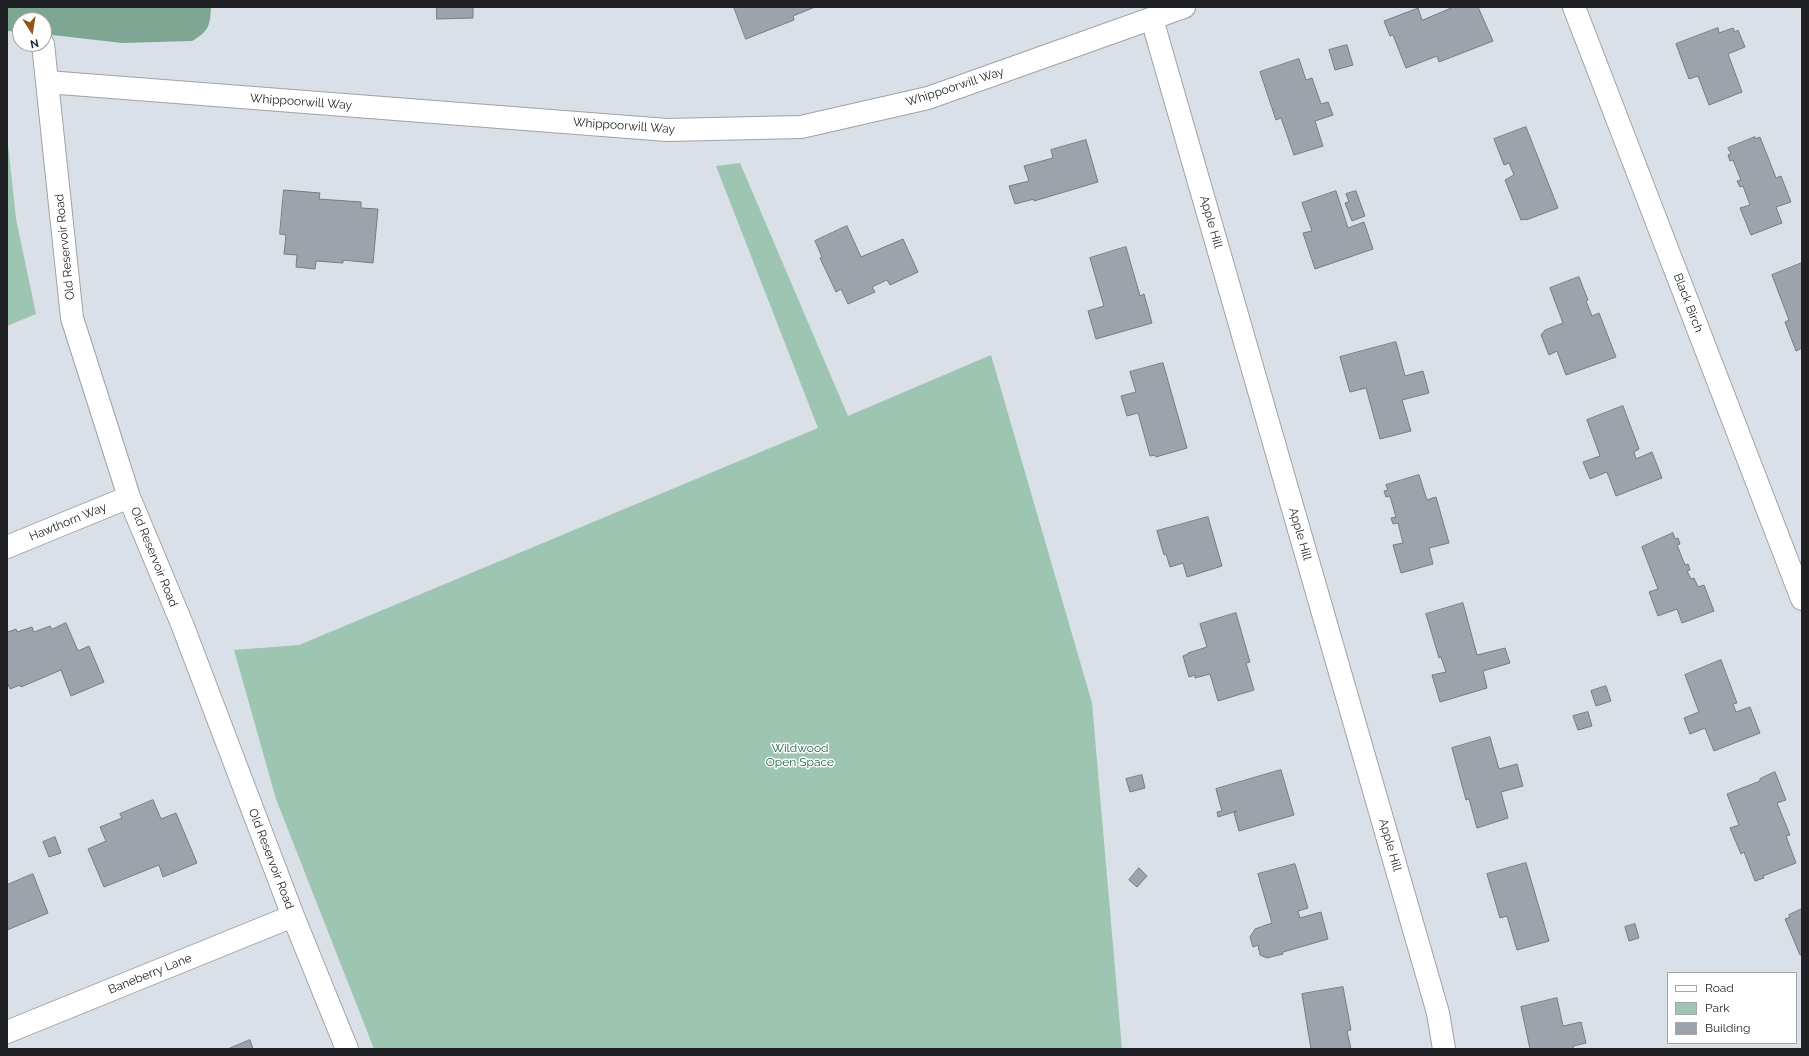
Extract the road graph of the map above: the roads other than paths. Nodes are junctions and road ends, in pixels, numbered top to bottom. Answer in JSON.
{"nodes":[{"id":1,"x":1184,"y":7,"type":"edge"},
{"id":2,"x":1574,"y":7,"type":"edge"},
{"id":3,"x":1152,"y":19,"type":"junction"},
{"id":4,"x":44,"y":52,"type":"edge"},
{"id":5,"x":47,"y":82,"type":"junction"},
{"id":6,"x":129,"y":497,"type":"junction"},
{"id":7,"x":7,"y":547,"type":"edge"},
{"id":8,"x":1802,"y":599,"type":"edge"},
{"id":9,"x":293,"y":916,"type":"junction"},
{"id":10,"x":7,"y":1032,"type":"edge"},
{"id":11,"x":347,"y":1049,"type":"edge"},
{"id":12,"x":1444,"y":1049,"type":"edge"}],
"edges":[{"from":1,"to":3,"type":"street","name":"Whippoorwill Way"},
{"from":2,"to":8,"type":"street","name":"Black Birch"},
{"from":3,"to":5,"type":"street","name":"Whippoorwill Way"},
{"from":3,"to":12,"type":"street","name":"Apple Hill"},
{"from":4,"to":5,"type":"street","name":"Old Reservoir Road"},
{"from":5,"to":6,"type":"street","name":"Old Reservoir Road"},
{"from":6,"to":7,"type":"street","name":"Hawthorn Way"},
{"from":6,"to":9,"type":"street","name":"Old Reservoir Road"},
{"from":9,"to":10,"type":"street","name":"Baneberry Lane"},
{"from":9,"to":11,"type":"street","name":"Old Reservoir Road"}]}
